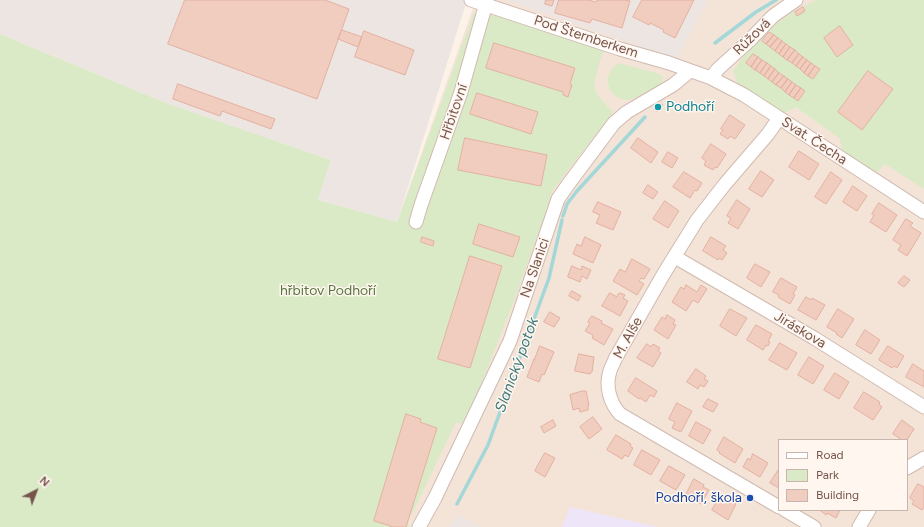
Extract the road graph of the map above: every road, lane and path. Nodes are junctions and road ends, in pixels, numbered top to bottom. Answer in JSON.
{"nodes":[{"id":1,"x":472,"y":0,"type":"edge"},
{"id":2,"x":796,"y":0,"type":"edge"},
{"id":3,"x":486,"y":2,"type":"edge"},
{"id":4,"x":701,"y":74,"type":"junction"},
{"id":5,"x":779,"y":118,"type":"junction"},
{"id":6,"x":924,"y":212,"type":"edge"},
{"id":7,"x":416,"y":222,"type":"dead end"},
{"id":8,"x":675,"y":257,"type":"junction"},
{"id":9,"x":924,"y":407,"type":"edge"},
{"id":10,"x":924,"y":458,"type":"edge"},
{"id":11,"x":908,"y":467,"type":"edge"},
{"id":12,"x":778,"y":506,"type":"edge"},
{"id":13,"x":787,"y":511,"type":"edge"},
{"id":14,"x":868,"y":511,"type":"edge"},
{"id":15,"x":419,"y":527,"type":"edge"},
{"id":16,"x":814,"y":527,"type":"edge"},
{"id":17,"x":859,"y":527,"type":"edge"}],
"edges":[{"from":1,"to":3,"type":"street","name":"Pod Šternberkem"},
{"from":2,"to":4,"type":"street","name":"Růžová"},
{"from":3,"to":4,"type":"street","name":"Pod Šternberkem"},
{"from":3,"to":7,"type":"street","name":"Hřbitovní"},
{"from":4,"to":5,"type":"street","name":"Svat. Čecha"},
{"from":4,"to":15,"type":"street","name":"Na Slanici"},
{"from":5,"to":6,"type":"street","name":"Svat. Čecha"},
{"from":5,"to":8,"type":"street","name":"M. Alše"},
{"from":8,"to":9,"type":"street","name":"Jiráskova"},
{"from":8,"to":12,"type":"street","name":"M. Alše"},
{"from":10,"to":11,"type":"street"},
{"from":13,"to":16,"type":"street"},
{"from":14,"to":17,"type":"street"}]}
